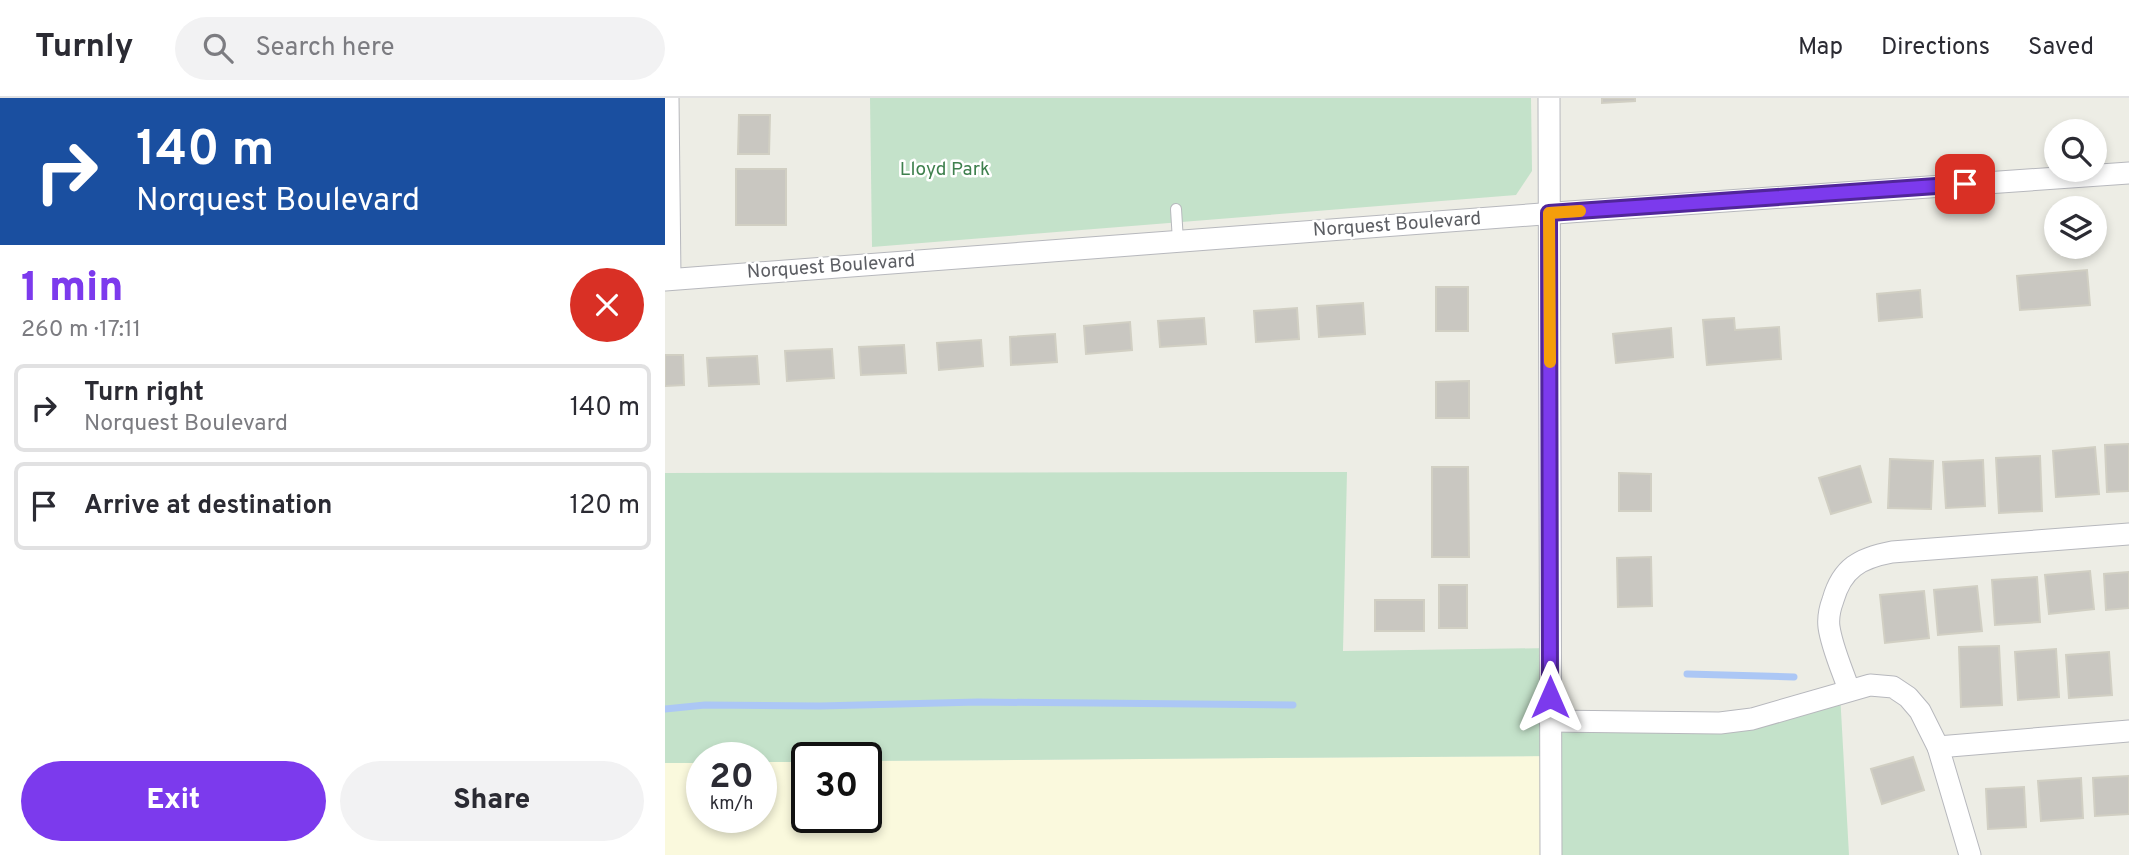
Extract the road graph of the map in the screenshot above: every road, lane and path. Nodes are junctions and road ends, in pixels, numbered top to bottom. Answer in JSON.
{"nodes":[{"id":1,"x":668,"y":98,"type":"edge"},
{"id":2,"x":1549,"y":98,"type":"edge"},
{"id":3,"x":2129,"y":173,"type":"edge"},
{"id":4,"x":1176,"y":209,"type":"dead end"},
{"id":5,"x":1549,"y":213,"type":"junction"},
{"id":6,"x":1178,"y":241,"type":"junction"},
{"id":7,"x":668,"y":280,"type":"edge"},
{"id":8,"x":2129,"y":534,"type":"edge"},
{"id":9,"x":1849,"y":690,"type":"junction"},
{"id":10,"x":1550,"y":721,"type":"junction"},
{"id":11,"x":2129,"y":731,"type":"edge"},
{"id":12,"x":1938,"y":747,"type":"junction"},
{"id":13,"x":1551,"y":855,"type":"edge"},
{"id":14,"x":1970,"y":855,"type":"edge"}],
"edges":[{"from":1,"to":7,"type":"street"},
{"from":2,"to":5,"type":"street"},
{"from":3,"to":5,"type":"street","name":"Norquest Boulevard"},
{"from":4,"to":6,"type":"lane"},
{"from":5,"to":6,"type":"street","name":"Norquest Boulevard"},
{"from":5,"to":10,"type":"street"},
{"from":6,"to":7,"type":"street","name":"Norquest Boulevard"},
{"from":8,"to":9,"type":"street"},
{"from":9,"to":10,"type":"street"},
{"from":9,"to":12,"type":"street"},
{"from":10,"to":13,"type":"street"},
{"from":11,"to":12,"type":"street"},
{"from":12,"to":14,"type":"street"}]}
